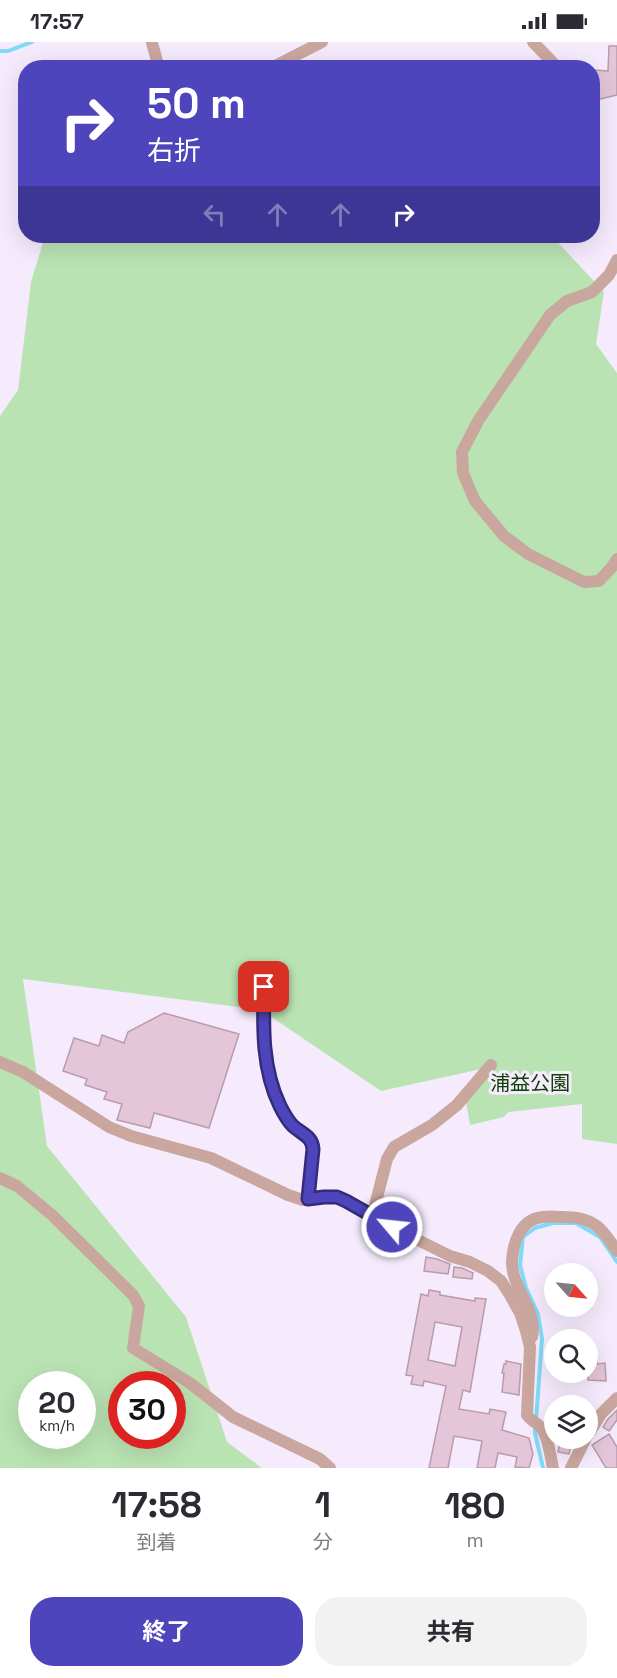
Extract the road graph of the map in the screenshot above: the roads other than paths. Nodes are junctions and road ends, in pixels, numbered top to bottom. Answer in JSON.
{"nodes":[{"id":1,"x":321,"y":42,"type":"edge"},
{"id":2,"x":533,"y":42,"type":"edge"},
{"id":3,"x":151,"y":43,"type":"edge"},
{"id":4,"x":156,"y":60,"type":"edge"},
{"id":5,"x":286,"y":60,"type":"edge"},
{"id":6,"x":550,"y":60,"type":"edge"},
{"id":7,"x":617,"y":260,"type":"edge"},
{"id":8,"x":617,"y":559,"type":"edge"},
{"id":9,"x":264,"y":987,"type":"dead end"},
{"id":10,"x":0,"y":1062,"type":"edge"},
{"id":11,"x":491,"y":1065,"type":"dead end"},
{"id":12,"x":0,"y":1178,"type":"edge"},
{"id":13,"x":308,"y":1199,"type":"junction"},
{"id":14,"x":372,"y":1217,"type":"junction"},
{"id":15,"x":617,"y":1251,"type":"edge"},
{"id":16,"x":530,"y":1347,"type":"junction"},
{"id":17,"x":617,"y":1398,"type":"edge"},
{"id":18,"x":598,"y":1419,"type":"edge"},
{"id":19,"x":582,"y":1449,"type":"edge"},
{"id":20,"x":576,"y":1466,"type":"edge"},
{"id":21,"x":330,"y":1468,"type":"edge"},
{"id":22,"x":553,"y":1468,"type":"edge"}],
"edges":[{"from":1,"to":5,"type":"street"},
{"from":2,"to":6,"type":"street"},
{"from":3,"to":4,"type":"street"},
{"from":7,"to":8,"type":"street"},
{"from":9,"to":13,"type":"street"},
{"from":10,"to":13,"type":"street"},
{"from":11,"to":14,"type":"street"},
{"from":12,"to":21,"type":"street"},
{"from":13,"to":14,"type":"street"},
{"from":14,"to":16,"type":"street"},
{"from":15,"to":16,"type":"street"},
{"from":16,"to":22,"type":"street"},
{"from":17,"to":18,"type":"street"},
{"from":19,"to":20,"type":"street"}]}
